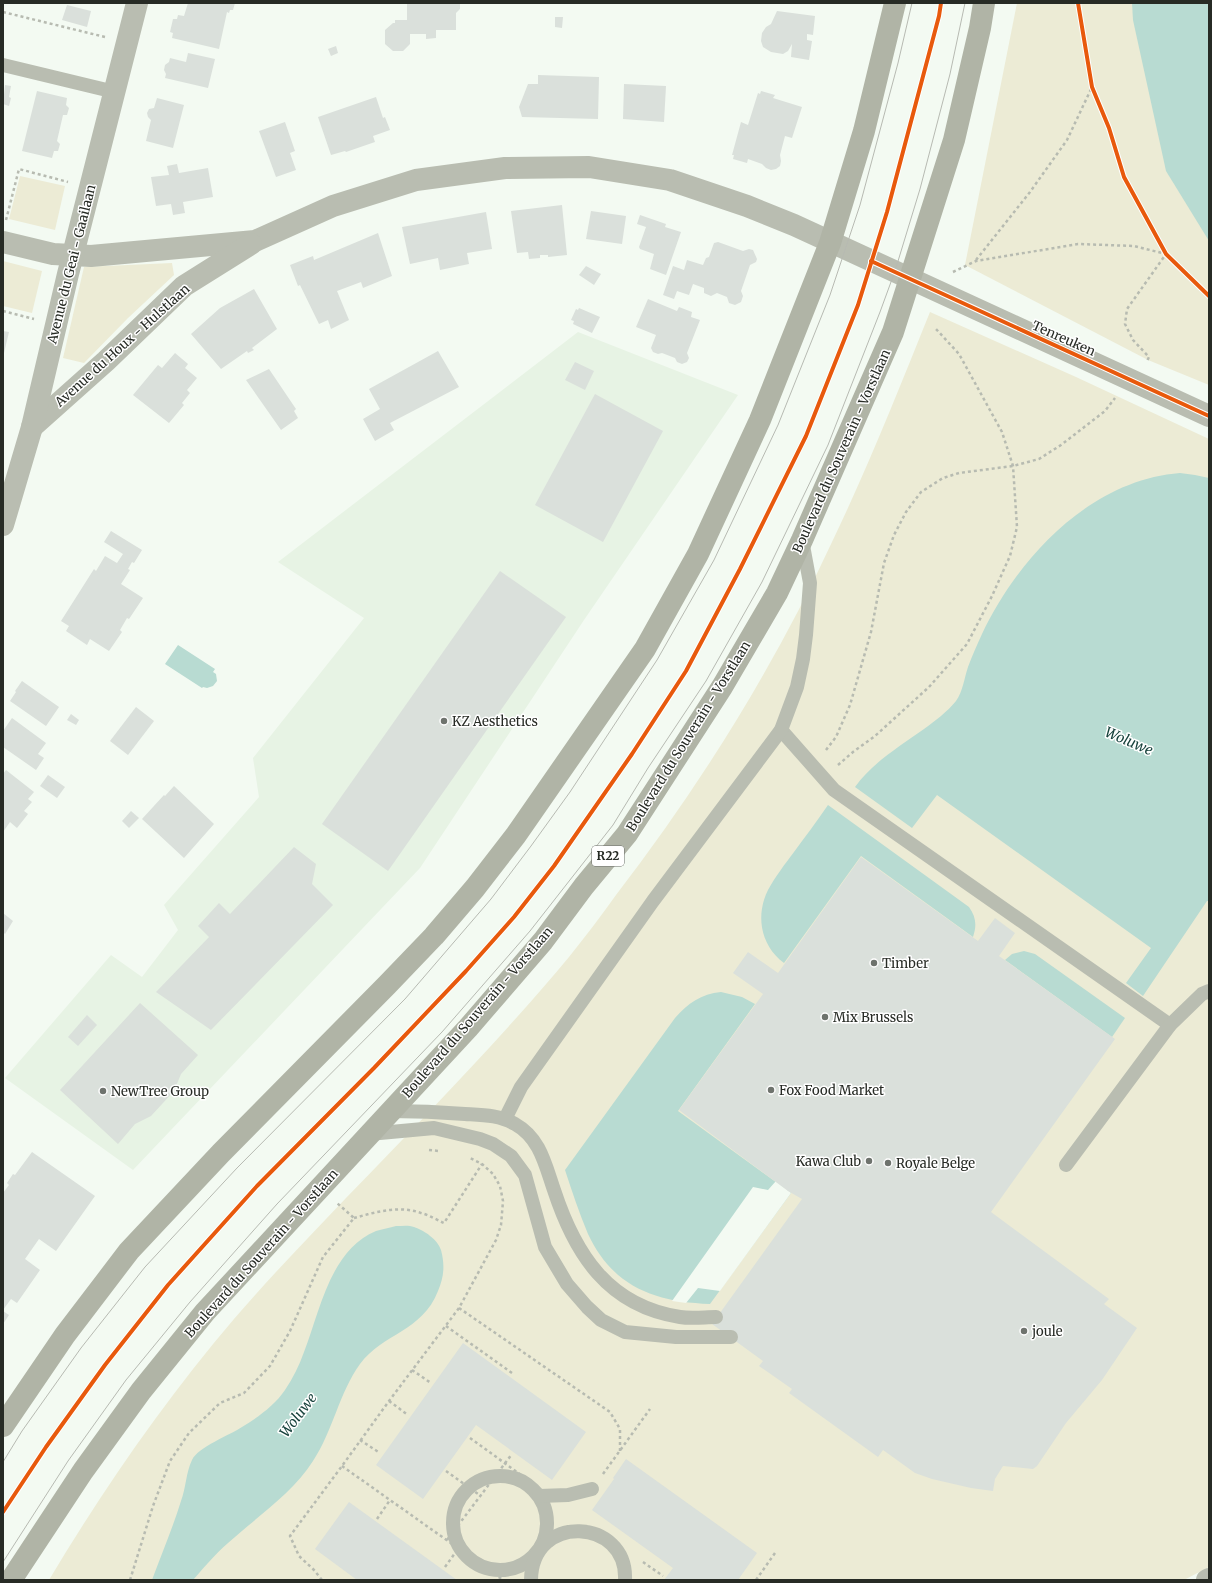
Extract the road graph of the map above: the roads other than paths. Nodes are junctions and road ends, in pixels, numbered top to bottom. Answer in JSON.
{"nodes":[{"id":1,"x":137,"y":3,"type":"edge"},
{"id":2,"x":894,"y":3,"type":"edge"},
{"id":3,"x":984,"y":3,"type":"edge"},
{"id":4,"x":3,"y":65,"type":"edge"},
{"id":5,"x":115,"y":92,"type":"junction"},
{"id":6,"x":256,"y":241,"type":"junction"},
{"id":7,"x":3,"y":242,"type":"edge"},
{"id":8,"x":830,"y":243,"type":"junction"},
{"id":9,"x":73,"y":255,"type":"junction"},
{"id":10,"x":911,"y":278,"type":"junction"},
{"id":11,"x":1209,"y":416,"type":"edge"},
{"id":12,"x":32,"y":426,"type":"junction"},
{"id":13,"x":3,"y":525,"type":"edge"},
{"id":14,"x":802,"y":540,"type":"junction"},
{"id":15,"x":781,"y":730,"type":"junction"},
{"id":16,"x":1209,"y":991,"type":"edge"},
{"id":17,"x":1170,"y":1025,"type":"junction"},
{"id":18,"x":390,"y":1111,"type":"junction"},
{"id":19,"x":505,"y":1119,"type":"junction"},
{"id":20,"x":369,"y":1134,"type":"junction"},
{"id":21,"x":1066,"y":1165,"type":"dead end"},
{"id":22,"x":716,"y":1317,"type":"dead end"},
{"id":23,"x":731,"y":1338,"type":"dead end"},
{"id":24,"x":3,"y":1426,"type":"edge"},
{"id":25,"x":592,"y":1489,"type":"dead end"},
{"id":26,"x":539,"y":1496,"type":"junction"},
{"id":27,"x":538,"y":1551,"type":"junction"},
{"id":28,"x":493,"y":1574,"type":"edge"},
{"id":29,"x":11,"y":1580,"type":"edge"},
{"id":30,"x":531,"y":1580,"type":"edge"},
{"id":31,"x":625,"y":1580,"type":"edge"}],
"edges":[{"from":1,"to":5,"type":"street","name":"Avenue du Geai - Gaailaan"},
{"from":2,"to":8,"type":"main road"},
{"from":3,"to":10,"type":"main road","name":"Boulevard du Souverain - Vorstlaan","number":"R22"},
{"from":4,"to":5,"type":"lane"},
{"from":5,"to":9,"type":"street","name":"Avenue du Geai - Gaailaan"},
{"from":6,"to":8,"type":"street","name":"Avenue du Houx - Hulstlaan"},
{"from":6,"to":9,"type":"street","name":"Avenue du Houx - Hulstlaan"},
{"from":6,"to":12,"type":"street","name":"Avenue du Houx - Hulstlaan"},
{"from":7,"to":9,"type":"street","name":"Avenue du Houx - Hulstlaan"},
{"from":8,"to":10,"type":"street","name":"Tenreuken"},
{"from":8,"to":24,"type":"main road"},
{"from":9,"to":12,"type":"street","name":"Avenue du Geai - Gaailaan"},
{"from":10,"to":11,"type":"street","name":"Tenreuken"},
{"from":10,"to":14,"type":"main road","name":"Boulevard du Souverain - Vorstlaan","number":"R22"},
{"from":12,"to":13,"type":"street","name":"Avenue du Geai - Gaailaan"},
{"from":14,"to":15,"type":"lane"},
{"from":14,"to":18,"type":"main road","name":"Boulevard du Souverain - Vorstlaan","number":"R22"},
{"from":15,"to":17,"type":"lane"},
{"from":15,"to":19,"type":"lane"},
{"from":16,"to":17,"type":"lane"},
{"from":17,"to":21,"type":"lane"},
{"from":18,"to":19,"type":"lane"},
{"from":18,"to":20,"type":"main road","name":"Boulevard du Souverain - Vorstlaan","number":"R22"},
{"from":19,"to":22,"type":"lane"},
{"from":20,"to":23,"type":"lane"},
{"from":20,"to":29,"type":"main road","name":"Boulevard du Souverain - Vorstlaan","number":"R22"},
{"from":25,"to":26,"type":"lane"},
{"from":26,"to":27,"type":"lane"},
{"from":26,"to":28,"type":"lane"},
{"from":27,"to":28,"type":"lane"},
{"from":27,"to":30,"type":"lane"},
{"from":27,"to":31,"type":"lane"}]}
